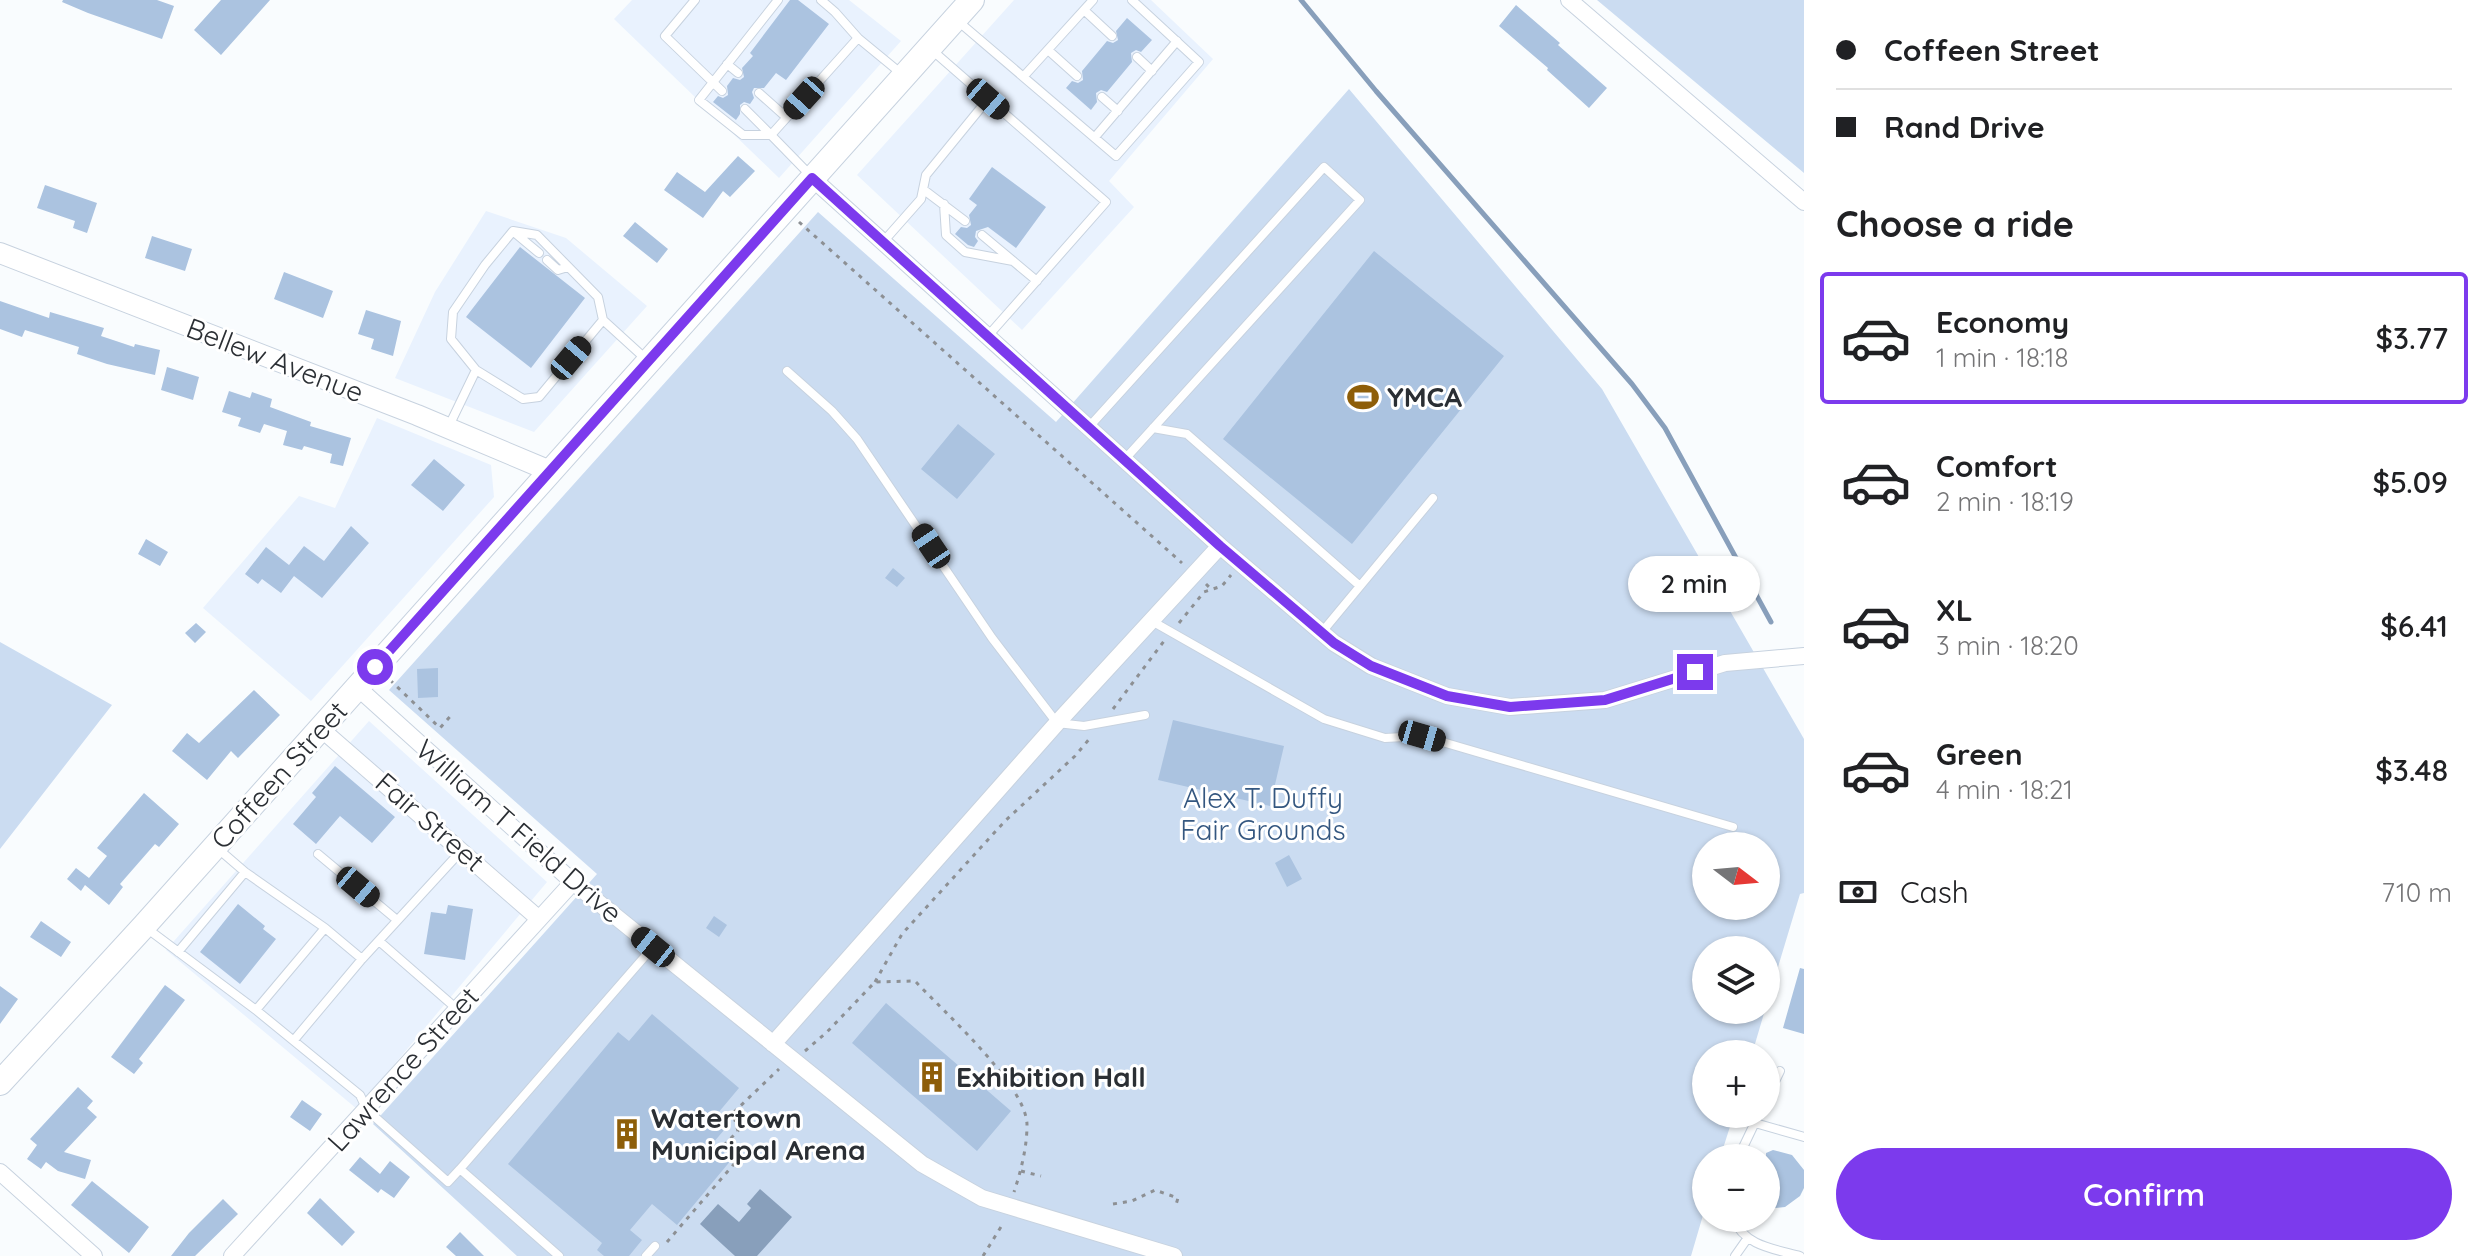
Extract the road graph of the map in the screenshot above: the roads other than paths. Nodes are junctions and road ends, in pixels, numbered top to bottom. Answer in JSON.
{"nodes":[{"id":1,"x":695,"y":0,"type":"edge"},
{"id":2,"x":778,"y":0,"type":"edge"},
{"id":3,"x":821,"y":0,"type":"edge"},
{"id":4,"x":972,"y":0,"type":"edge"},
{"id":5,"x":1093,"y":0,"type":"edge"},
{"id":6,"x":1132,"y":0,"type":"edge"},
{"id":7,"x":1569,"y":0,"type":"edge"},
{"id":8,"x":1084,"y":10,"type":"junction"},
{"id":9,"x":955,"y":18,"type":"junction"},
{"id":10,"x":1112,"y":36,"type":"dead end"},
{"id":11,"x":858,"y":38,"type":"junction"},
{"id":12,"x":1177,"y":41,"type":"junction"},
{"id":13,"x":929,"y":47,"type":"junction"},
{"id":14,"x":1048,"y":50,"type":"junction"},
{"id":15,"x":1137,"y":57,"type":"dead end"},
{"id":16,"x":727,"y":64,"type":"junction"},
{"id":17,"x":1152,"y":71,"type":"junction"},
{"id":18,"x":738,"y":73,"type":"dead end"},
{"id":19,"x":904,"y":76,"type":"junction"},
{"id":20,"x":1024,"y":76,"type":"junction"},
{"id":21,"x":1077,"y":76,"type":"dead end"},
{"id":22,"x":712,"y":82,"type":"junction"},
{"id":23,"x":722,"y":91,"type":"dead end"},
{"id":24,"x":759,"y":93,"type":"dead end"},
{"id":25,"x":1102,"y":97,"type":"dead end"},
{"id":26,"x":988,"y":99,"type":"junction"},
{"id":27,"x":745,"y":109,"type":"dead end"},
{"id":28,"x":1118,"y":111,"type":"junction"},
{"id":29,"x":786,"y":117,"type":"junction"},
{"id":30,"x":771,"y":135,"type":"junction"},
{"id":31,"x":1095,"y":137,"type":"junction"},
{"id":32,"x":812,"y":178,"type":"junction"},
{"id":33,"x":924,"y":190,"type":"junction"},
{"id":34,"x":1804,"y":202,"type":"edge"},
{"id":35,"x":944,"y":204,"type":"junction"},
{"id":36,"x":965,"y":221,"type":"dead end"},
{"id":37,"x":513,"y":231,"type":"junction"},
{"id":38,"x":982,"y":235,"type":"dead end"},
{"id":39,"x":883,"y":242,"type":"junction"},
{"id":40,"x":0,"y":253,"type":"edge"},
{"id":41,"x":539,"y":253,"type":"dead end"},
{"id":42,"x":547,"y":260,"type":"dead end"},
{"id":43,"x":1013,"y":261,"type":"junction"},
{"id":44,"x":568,"y":267,"type":"junction"},
{"id":45,"x":1037,"y":281,"type":"junction"},
{"id":46,"x":603,"y":320,"type":"junction"},
{"id":47,"x":987,"y":337,"type":"junction"},
{"id":48,"x":648,"y":361,"type":"junction"},
{"id":49,"x":476,"y":370,"type":"junction"},
{"id":50,"x":787,"y":371,"type":"dead end"},
{"id":51,"x":1088,"y":428,"type":"junction"},
{"id":52,"x":1153,"y":428,"type":"junction"},
{"id":53,"x":448,"y":429,"type":"junction"},
{"id":54,"x":1124,"y":460,"type":"junction"},
{"id":55,"x":550,"y":471,"type":"junction"},
{"id":56,"x":1433,"y":498,"type":"dead end"},
{"id":57,"x":1220,"y":546,"type":"junction"},
{"id":58,"x":1360,"y":586,"type":"junction"},
{"id":59,"x":1150,"y":620,"type":"junction"},
{"id":60,"x":1322,"y":633,"type":"junction"},
{"id":61,"x":1804,"y":656,"type":"edge"},
{"id":62,"x":357,"y":687,"type":"junction"},
{"id":63,"x":1145,"y":715,"type":"dead end"},
{"id":64,"x":1057,"y":723,"type":"junction"},
{"id":65,"x":320,"y":728,"type":"junction"},
{"id":66,"x":1733,"y":827,"type":"dead end"},
{"id":67,"x":216,"y":847,"type":"junction"},
{"id":68,"x":462,"y":850,"type":"junction"},
{"id":69,"x":318,"y":854,"type":"dead end"},
{"id":70,"x":245,"y":872,"type":"junction"},
{"id":71,"x":573,"y":882,"type":"junction"},
{"id":72,"x":538,"y":918,"type":"junction"},
{"id":73,"x":397,"y":920,"type":"junction"},
{"id":74,"x":144,"y":926,"type":"junction"},
{"id":75,"x":325,"y":928,"type":"junction"},
{"id":76,"x":379,"y":941,"type":"junction"},
{"id":77,"x":653,"y":947,"type":"junction"},
{"id":78,"x":178,"y":952,"type":"junction"},
{"id":79,"x":362,"y":959,"type":"junction"},
{"id":80,"x":457,"y":1009,"type":"junction"},
{"id":81,"x":256,"y":1010,"type":"junction"},
{"id":82,"x":294,"y":1040,"type":"junction"},
{"id":83,"x":773,"y":1044,"type":"junction"},
{"id":84,"x":0,"y":1083,"type":"edge"},
{"id":85,"x":367,"y":1110,"type":"junction"},
{"id":86,"x":1780,"y":1127,"type":"edge"},
{"id":87,"x":1804,"y":1137,"type":"edge"},
{"id":88,"x":460,"y":1169,"type":"junction"},
{"id":89,"x":0,"y":1172,"type":"edge"},
{"id":90,"x":1742,"y":1232,"type":"edge"},
{"id":91,"x":1747,"y":1239,"type":"junction"},
{"id":92,"x":655,"y":1246,"type":"dead end"},
{"id":93,"x":94,"y":1256,"type":"edge"},
{"id":94,"x":232,"y":1256,"type":"edge"},
{"id":95,"x":559,"y":1256,"type":"edge"},
{"id":96,"x":646,"y":1256,"type":"edge"},
{"id":97,"x":1174,"y":1256,"type":"edge"},
{"id":98,"x":1735,"y":1256,"type":"edge"},
{"id":99,"x":1800,"y":1256,"type":"edge"}],
"edges":[{"from":1,"to":22,"type":"lane"},
{"from":2,"to":16,"type":"lane"},
{"from":3,"to":11,"type":"lane"},
{"from":4,"to":9,"type":"main road","name":"Coffeen Street"},
{"from":5,"to":8,"type":"lane"},
{"from":6,"to":12,"type":"lane"},
{"from":7,"to":34,"type":"street"},
{"from":8,"to":10,"type":"lane"},
{"from":8,"to":14,"type":"lane"},
{"from":9,"to":13,"type":"main road","name":"Coffeen Street"},
{"from":9,"to":20,"type":"lane"},
{"from":11,"to":19,"type":"lane"},
{"from":11,"to":29,"type":"lane"},
{"from":12,"to":17,"type":"lane"},
{"from":12,"to":31,"type":"lane"},
{"from":13,"to":19,"type":"main road","name":"Coffeen Street"},
{"from":13,"to":26,"type":"lane"},
{"from":14,"to":20,"type":"lane"},
{"from":14,"to":21,"type":"lane"},
{"from":15,"to":17,"type":"lane"},
{"from":16,"to":18,"type":"lane"},
{"from":16,"to":22,"type":"lane"},
{"from":17,"to":28,"type":"lane"},
{"from":19,"to":32,"type":"main road","name":"Coffeen Street"},
{"from":20,"to":31,"type":"lane"},
{"from":22,"to":23,"type":"lane"},
{"from":22,"to":30,"type":"lane"},
{"from":24,"to":29,"type":"lane"},
{"from":25,"to":28,"type":"lane"},
{"from":26,"to":33,"type":"lane"},
{"from":26,"to":45,"type":"lane"},
{"from":27,"to":30,"type":"lane"},
{"from":28,"to":31,"type":"lane"},
{"from":29,"to":30,"type":"lane"},
{"from":30,"to":32,"type":"lane"},
{"from":32,"to":39,"type":"street"},
{"from":32,"to":48,"type":"main road","name":"Coffeen Street"},
{"from":33,"to":35,"type":"lane"},
{"from":33,"to":39,"type":"lane"},
{"from":35,"to":36,"type":"lane"},
{"from":35,"to":43,"type":"lane"},
{"from":37,"to":41,"type":"lane"},
{"from":37,"to":44,"type":"lane"},
{"from":37,"to":49,"type":"lane"},
{"from":38,"to":43,"type":"lane"},
{"from":39,"to":47,"type":"street"},
{"from":40,"to":53,"type":"street","name":"Bellew Avenue"},
{"from":42,"to":44,"type":"lane"},
{"from":43,"to":45,"type":"lane"},
{"from":44,"to":46,"type":"lane"},
{"from":45,"to":47,"type":"lane"},
{"from":46,"to":48,"type":"lane"},
{"from":46,"to":49,"type":"lane"},
{"from":47,"to":51,"type":"street"},
{"from":48,"to":55,"type":"main road","name":"Coffeen Street"},
{"from":49,"to":53,"type":"lane"},
{"from":50,"to":64,"type":"lane"},
{"from":51,"to":52,"type":"lane"},
{"from":51,"to":54,"type":"street"},
{"from":52,"to":54,"type":"lane"},
{"from":52,"to":58,"type":"lane"},
{"from":53,"to":55,"type":"street","name":"Bellew Avenue"},
{"from":54,"to":57,"type":"street"},
{"from":55,"to":62,"type":"main road","name":"Coffeen Street"},
{"from":56,"to":58,"type":"lane"},
{"from":57,"to":59,"type":"street"},
{"from":57,"to":60,"type":"street"},
{"from":58,"to":60,"type":"lane"},
{"from":59,"to":64,"type":"street"},
{"from":59,"to":66,"type":"lane"},
{"from":60,"to":61,"type":"street"},
{"from":62,"to":65,"type":"main road","name":"Coffeen Street"},
{"from":62,"to":71,"type":"street","name":"William T Field Drive"},
{"from":63,"to":64,"type":"lane"},
{"from":64,"to":83,"type":"street"},
{"from":65,"to":67,"type":"main road","name":"Coffeen Street"},
{"from":65,"to":68,"type":"street","name":"Fair Street"},
{"from":67,"to":70,"type":"lane"},
{"from":67,"to":74,"type":"main road","name":"Coffeen Street"},
{"from":68,"to":72,"type":"street","name":"Fair Street"},
{"from":68,"to":73,"type":"lane"},
{"from":69,"to":73,"type":"lane"},
{"from":70,"to":75,"type":"lane"},
{"from":70,"to":78,"type":"lane"},
{"from":71,"to":72,"type":"street","name":"Lawrence Street"},
{"from":71,"to":77,"type":"street","name":"William T Field Drive"},
{"from":72,"to":80,"type":"street","name":"Lawrence Street"},
{"from":73,"to":76,"type":"lane"},
{"from":74,"to":78,"type":"lane"},
{"from":74,"to":84,"type":"main road","name":"Coffeen Street"},
{"from":75,"to":79,"type":"lane"},
{"from":75,"to":81,"type":"lane"},
{"from":76,"to":79,"type":"lane"},
{"from":76,"to":80,"type":"lane"},
{"from":77,"to":83,"type":"street","name":"William T Field Drive"},
{"from":77,"to":88,"type":"lane"},
{"from":78,"to":81,"type":"lane"},
{"from":79,"to":82,"type":"lane"},
{"from":80,"to":85,"type":"street","name":"Lawrence Street"},
{"from":81,"to":82,"type":"lane"},
{"from":82,"to":85,"type":"lane"},
{"from":83,"to":97,"type":"street","name":"William T Field Drive"},
{"from":85,"to":88,"type":"lane"},
{"from":85,"to":94,"type":"street","name":"Lawrence Street"},
{"from":86,"to":87,"type":"lane"},
{"from":88,"to":95,"type":"lane"},
{"from":89,"to":93,"type":"street"},
{"from":90,"to":91,"type":"lane"},
{"from":91,"to":98,"type":"lane"},
{"from":91,"to":99,"type":"lane"},
{"from":92,"to":96,"type":"lane"}]}
